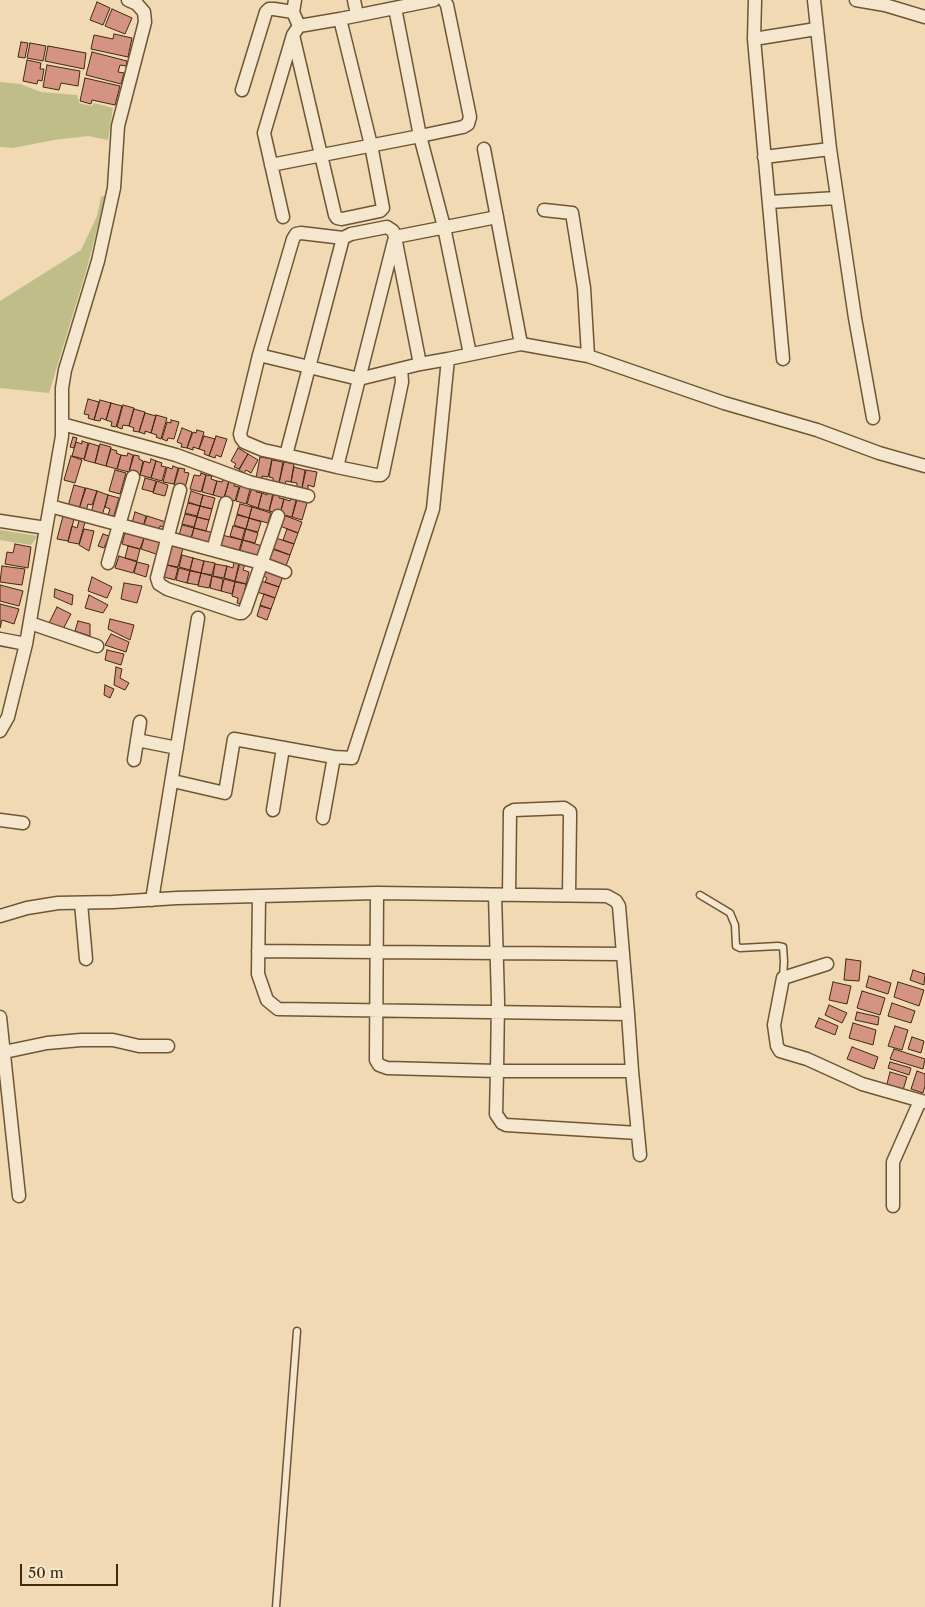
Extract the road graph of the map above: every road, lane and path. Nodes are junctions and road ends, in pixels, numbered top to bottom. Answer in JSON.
{"nodes":[{"id":1,"x":128,"y":0,"type":"edge"},
{"id":2,"x":354,"y":0,"type":"edge"},
{"id":3,"x":434,"y":0,"type":"edge"},
{"id":4,"x":444,"y":0,"type":"edge"},
{"id":5,"x":755,"y":0,"type":"edge"},
{"id":6,"x":814,"y":0,"type":"edge"},
{"id":7,"x":856,"y":0,"type":"edge"},
{"id":8,"x":886,"y":3,"type":"edge"},
{"id":9,"x":294,"y":6,"type":"edge"},
{"id":10,"x":395,"y":8,"type":"junction"},
{"id":11,"x":357,"y":15,"type":"junction"},
{"id":12,"x":925,"y":17,"type":"edge"},
{"id":13,"x":340,"y":19,"type":"junction"},
{"id":14,"x":816,"y":29,"type":"junction"},
{"id":15,"x":296,"y":30,"type":"junction"},
{"id":16,"x":754,"y":39,"type":"junction"},
{"id":17,"x":242,"y":90,"type":"dead end"},
{"id":18,"x":420,"y":136,"type":"junction"},
{"id":19,"x":370,"y":145,"type":"junction"},
{"id":20,"x":484,"y":149,"type":"dead end"},
{"id":21,"x":830,"y":150,"type":"junction"},
{"id":22,"x":320,"y":156,"type":"junction"},
{"id":23,"x":764,"y":157,"type":"junction"},
{"id":24,"x":271,"y":165,"type":"junction"},
{"id":25,"x":837,"y":198,"type":"junction"},
{"id":26,"x":769,"y":202,"type":"junction"},
{"id":27,"x":544,"y":210,"type":"dead end"},
{"id":28,"x":283,"y":217,"type":"dead end"},
{"id":29,"x":497,"y":217,"type":"junction"},
{"id":30,"x":444,"y":227,"type":"junction"},
{"id":31,"x":395,"y":237,"type":"junction"},
{"id":32,"x":343,"y":238,"type":"junction"},
{"id":33,"x":521,"y":344,"type":"junction"},
{"id":34,"x":470,"y":354,"type":"junction"},
{"id":35,"x":259,"y":355,"type":"junction"},
{"id":36,"x":588,"y":356,"type":"junction"},
{"id":37,"x":448,"y":358,"type":"junction"},
{"id":38,"x":783,"y":358,"type":"dead end"},
{"id":39,"x":420,"y":364,"type":"junction"},
{"id":40,"x":309,"y":367,"type":"junction"},
{"id":41,"x":401,"y":369,"type":"junction"},
{"id":42,"x":359,"y":379,"type":"junction"},
{"id":43,"x":873,"y":418,"type":"dead end"},
{"id":44,"x":62,"y":424,"type":"junction"},
{"id":45,"x":286,"y":455,"type":"junction"},
{"id":46,"x":925,"y":466,"type":"edge"},
{"id":47,"x":337,"y":467,"type":"junction"},
{"id":48,"x":133,"y":477,"type":"dead end"},
{"id":49,"x":180,"y":490,"type":"dead end"},
{"id":50,"x":308,"y":496,"type":"dead end"},
{"id":51,"x":226,"y":503,"type":"dead end"},
{"id":52,"x":50,"y":506,"type":"junction"},
{"id":53,"x":278,"y":516,"type":"dead end"},
{"id":54,"x":0,"y":521,"type":"edge"},
{"id":55,"x":119,"y":525,"type":"junction"},
{"id":56,"x":46,"y":528,"type":"junction"},
{"id":57,"x":168,"y":538,"type":"junction"},
{"id":58,"x":213,"y":550,"type":"junction"},
{"id":59,"x":108,"y":563,"type":"dead end"},
{"id":60,"x":261,"y":563,"type":"junction"},
{"id":61,"x":285,"y":572,"type":"dead end"},
{"id":62,"x":198,"y":618,"type":"dead end"},
{"id":63,"x":30,"y":623,"type":"junction"},
{"id":64,"x":0,"y":639,"type":"edge"},
{"id":65,"x":26,"y":644,"type":"junction"},
{"id":66,"x":97,"y":646,"type":"dead end"},
{"id":67,"x":140,"y":722,"type":"dead end"},
{"id":68,"x":0,"y":732,"type":"edge"},
{"id":69,"x":137,"y":740,"type":"junction"},
{"id":70,"x":177,"y":748,"type":"junction"},
{"id":71,"x":282,"y":748,"type":"junction"},
{"id":72,"x":334,"y":756,"type":"junction"},
{"id":73,"x":134,"y":760,"type":"dead end"},
{"id":74,"x":173,"y":781,"type":"junction"},
{"id":75,"x":273,"y":810,"type":"dead end"},
{"id":76,"x":323,"y":818,"type":"dead end"},
{"id":77,"x":0,"y":820,"type":"edge"},
{"id":78,"x":23,"y":823,"type":"dead end"},
{"id":79,"x":377,"y":892,"type":"junction"},
{"id":80,"x":495,"y":895,"type":"junction"},
{"id":81,"x":509,"y":895,"type":"junction"},
{"id":82,"x":569,"y":895,"type":"junction"},
{"id":83,"x":700,"y":895,"type":"dead end"},
{"id":84,"x":258,"y":896,"type":"junction"},
{"id":85,"x":152,"y":900,"type":"junction"},
{"id":86,"x":81,"y":903,"type":"junction"},
{"id":87,"x":0,"y":916,"type":"edge"},
{"id":88,"x":258,"y":951,"type":"junction"},
{"id":89,"x":376,"y":951,"type":"junction"},
{"id":90,"x":498,"y":952,"type":"junction"},
{"id":91,"x":623,"y":954,"type":"junction"},
{"id":92,"x":86,"y":959,"type":"dead end"},
{"id":93,"x":827,"y":964,"type":"dead end"},
{"id":94,"x":782,"y":978,"type":"junction"},
{"id":95,"x":376,"y":1010,"type":"junction"},
{"id":96,"x":498,"y":1012,"type":"junction"},
{"id":97,"x":628,"y":1014,"type":"junction"},
{"id":98,"x":0,"y":1017,"type":"edge"},
{"id":99,"x":168,"y":1046,"type":"dead end"},
{"id":100,"x":1,"y":1053,"type":"edge"},
{"id":101,"x":497,"y":1071,"type":"junction"},
{"id":102,"x":632,"y":1071,"type":"junction"},
{"id":103,"x":923,"y":1101,"type":"edge"},
{"id":104,"x":638,"y":1132,"type":"junction"},
{"id":105,"x":640,"y":1155,"type":"dead end"},
{"id":106,"x":19,"y":1196,"type":"dead end"},
{"id":107,"x":893,"y":1206,"type":"dead end"},
{"id":108,"x":297,"y":1331,"type":"dead end"},
{"id":109,"x":276,"y":1607,"type":"edge"}],
"edges":[{"from":1,"to":44,"type":"street"},
{"from":2,"to":11,"type":"street"},
{"from":3,"to":10,"type":"street"},
{"from":4,"to":18,"type":"street"},
{"from":5,"to":16,"type":"street"},
{"from":6,"to":14,"type":"street"},
{"from":7,"to":8,"type":"street"},
{"from":8,"to":12,"type":"street"},
{"from":9,"to":15,"type":"street"},
{"from":9,"to":17,"type":"street"},
{"from":10,"to":11,"type":"street"},
{"from":10,"to":18,"type":"street"},
{"from":11,"to":13,"type":"street"},
{"from":13,"to":15,"type":"street"},
{"from":13,"to":19,"type":"street"},
{"from":14,"to":16,"type":"street"},
{"from":14,"to":21,"type":"street"},
{"from":15,"to":22,"type":"street"},
{"from":15,"to":24,"type":"street"},
{"from":16,"to":23,"type":"street"},
{"from":18,"to":19,"type":"street"},
{"from":18,"to":30,"type":"street"},
{"from":19,"to":22,"type":"street"},
{"from":19,"to":22,"type":"street"},
{"from":20,"to":29,"type":"street"},
{"from":21,"to":23,"type":"street"},
{"from":21,"to":25,"type":"street"},
{"from":22,"to":24,"type":"street"},
{"from":23,"to":26,"type":"street"},
{"from":24,"to":28,"type":"street"},
{"from":25,"to":26,"type":"street"},
{"from":25,"to":43,"type":"street"},
{"from":26,"to":38,"type":"street"},
{"from":27,"to":36,"type":"street"},
{"from":29,"to":30,"type":"street"},
{"from":29,"to":33,"type":"street"},
{"from":30,"to":31,"type":"street"},
{"from":30,"to":34,"type":"street"},
{"from":31,"to":32,"type":"street"},
{"from":31,"to":39,"type":"street"},
{"from":31,"to":42,"type":"street"},
{"from":32,"to":35,"type":"street"},
{"from":32,"to":40,"type":"street"},
{"from":33,"to":34,"type":"street"},
{"from":33,"to":36,"type":"street"},
{"from":34,"to":37,"type":"street"},
{"from":35,"to":40,"type":"street"},
{"from":35,"to":45,"type":"street"},
{"from":36,"to":46,"type":"street"},
{"from":37,"to":39,"type":"street"},
{"from":37,"to":72,"type":"street"},
{"from":39,"to":41,"type":"street"},
{"from":40,"to":42,"type":"street"},
{"from":40,"to":45,"type":"street"},
{"from":41,"to":42,"type":"street"},
{"from":41,"to":47,"type":"street"},
{"from":42,"to":47,"type":"street"},
{"from":44,"to":50,"type":"street"},
{"from":44,"to":52,"type":"street"},
{"from":45,"to":47,"type":"street"},
{"from":48,"to":55,"type":"street"},
{"from":49,"to":57,"type":"street"},
{"from":51,"to":58,"type":"street"},
{"from":52,"to":55,"type":"street"},
{"from":52,"to":56,"type":"street"},
{"from":53,"to":60,"type":"street"},
{"from":54,"to":56,"type":"street"},
{"from":55,"to":57,"type":"street"},
{"from":55,"to":59,"type":"street"},
{"from":56,"to":63,"type":"street"},
{"from":57,"to":58,"type":"street"},
{"from":57,"to":60,"type":"street"},
{"from":58,"to":60,"type":"street"},
{"from":60,"to":61,"type":"street"},
{"from":62,"to":70,"type":"street"},
{"from":63,"to":65,"type":"street"},
{"from":63,"to":66,"type":"street"},
{"from":64,"to":65,"type":"street"},
{"from":65,"to":68,"type":"street"},
{"from":67,"to":69,"type":"street"},
{"from":69,"to":70,"type":"street"},
{"from":69,"to":73,"type":"street"},
{"from":70,"to":74,"type":"street"},
{"from":71,"to":72,"type":"street"},
{"from":71,"to":74,"type":"street"},
{"from":71,"to":75,"type":"street"},
{"from":72,"to":76,"type":"street"},
{"from":74,"to":85,"type":"street"},
{"from":77,"to":78,"type":"street"},
{"from":79,"to":80,"type":"street"},
{"from":79,"to":84,"type":"street"},
{"from":79,"to":89,"type":"street"},
{"from":80,"to":81,"type":"street"},
{"from":80,"to":90,"type":"street"},
{"from":81,"to":82,"type":"street"},
{"from":81,"to":82,"type":"street"},
{"from":82,"to":91,"type":"street"},
{"from":83,"to":94,"type":"lane"},
{"from":84,"to":85,"type":"street"},
{"from":84,"to":88,"type":"street"},
{"from":85,"to":86,"type":"street"},
{"from":86,"to":87,"type":"street"},
{"from":86,"to":92,"type":"street"},
{"from":88,"to":89,"type":"street"},
{"from":88,"to":95,"type":"street"},
{"from":89,"to":90,"type":"street"},
{"from":89,"to":95,"type":"street"},
{"from":90,"to":91,"type":"street"},
{"from":90,"to":96,"type":"street"},
{"from":91,"to":97,"type":"street"},
{"from":93,"to":94,"type":"street"},
{"from":94,"to":103,"type":"street"},
{"from":95,"to":96,"type":"street"},
{"from":95,"to":101,"type":"street"},
{"from":96,"to":97,"type":"street"},
{"from":96,"to":101,"type":"street"},
{"from":97,"to":102,"type":"street"},
{"from":98,"to":100,"type":"street"},
{"from":99,"to":100,"type":"street"},
{"from":100,"to":106,"type":"street"},
{"from":101,"to":102,"type":"street"},
{"from":101,"to":104,"type":"street"},
{"from":102,"to":104,"type":"street"},
{"from":103,"to":107,"type":"street"},
{"from":104,"to":105,"type":"street"},
{"from":108,"to":109,"type":"lane"}]}
